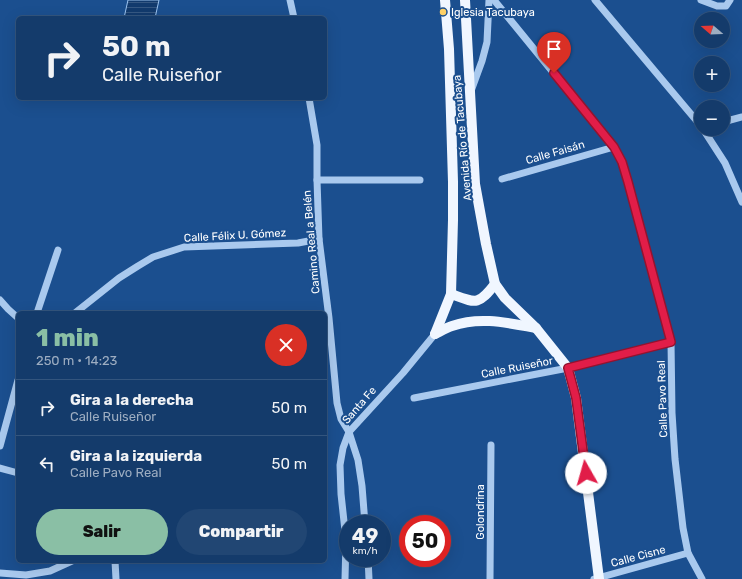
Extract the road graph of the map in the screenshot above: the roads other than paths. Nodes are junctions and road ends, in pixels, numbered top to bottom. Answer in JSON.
{"nodes":[{"id":1,"x":290,"y":0,"type":"edge"},
{"id":2,"x":445,"y":0,"type":"edge"},
{"id":3,"x":465,"y":0,"type":"edge"},
{"id":4,"x":490,"y":0,"type":"edge"},
{"id":5,"x":494,"y":0,"type":"edge"},
{"id":6,"x":595,"y":0,"type":"edge"},
{"id":7,"x":701,"y":0,"type":"edge"},
{"id":8,"x":728,"y":3,"type":"edge"},
{"id":9,"x":294,"y":16,"type":"edge"},
{"id":10,"x":470,"y":95,"type":"junction"},
{"id":11,"x":309,"y":100,"type":"edge"},
{"id":12,"x":742,"y":117,"type":"edge"},
{"id":13,"x":694,"y":118,"type":"edge"},
{"id":14,"x":730,"y":120,"type":"edge"},
{"id":15,"x":708,"y":136,"type":"edge"},
{"id":16,"x":614,"y":147,"type":"junction"},
{"id":17,"x":502,"y":178,"type":"dead end"},
{"id":18,"x":317,"y":180,"type":"junction"},
{"id":19,"x":420,"y":180,"type":"dead end"},
{"id":20,"x":742,"y":202,"type":"edge"},
{"id":21,"x":319,"y":239,"type":"junction"},
{"id":22,"x":58,"y":250,"type":"dead end"},
{"id":23,"x":495,"y":284,"type":"junction"},
{"id":24,"x":451,"y":294,"type":"junction"},
{"id":25,"x":0,"y":300,"type":"edge"},
{"id":26,"x":38,"y":311,"type":"edge"},
{"id":27,"x":78,"y":311,"type":"edge"},
{"id":28,"x":16,"y":316,"type":"edge"},
{"id":29,"x":536,"y":328,"type":"junction"},
{"id":30,"x":435,"y":334,"type":"junction"},
{"id":31,"x":671,"y":342,"type":"junction"},
{"id":32,"x":568,"y":368,"type":"junction"},
{"id":33,"x":16,"y":387,"type":"edge"},
{"id":34,"x":414,"y":398,"type":"dead end"},
{"id":35,"x":349,"y":432,"type":"junction"},
{"id":36,"x":491,"y":445,"type":"dead end"},
{"id":37,"x":0,"y":446,"type":"edge"},
{"id":38,"x":0,"y":468,"type":"edge"},
{"id":39,"x":16,"y":472,"type":"edge"},
{"id":40,"x":364,"y":515,"type":"edge"},
{"id":41,"x":688,"y":553,"type":"junction"},
{"id":42,"x":68,"y":563,"type":"edge"},
{"id":43,"x":115,"y":563,"type":"edge"},
{"id":44,"x":368,"y":567,"type":"edge"},
{"id":45,"x":0,"y":573,"type":"edge"},
{"id":46,"x":116,"y":579,"type":"edge"},
{"id":47,"x":345,"y":579,"type":"edge"},
{"id":48,"x":369,"y":579,"type":"edge"},
{"id":49,"x":490,"y":579,"type":"edge"},
{"id":50,"x":597,"y":579,"type":"edge"},
{"id":51,"x":702,"y":579,"type":"edge"}],
"edges":[{"from":1,"to":9,"type":"street"},
{"from":2,"to":24,"type":"main road","name":"Avenida Río de Tacubaya"},
{"from":3,"to":10,"type":"main road","name":"Avenida Río de Tacubaya"},
{"from":4,"to":10,"type":"street"},
{"from":5,"to":16,"type":"street","name":"Calle Pavo Real"},
{"from":6,"to":13,"type":"street"},
{"from":7,"to":8,"type":"street"},
{"from":10,"to":23,"type":"main road","name":"Avenida Río de Tacubaya"},
{"from":11,"to":18,"type":"street","name":"Camino Real a Belén"},
{"from":12,"to":14,"type":"street"},
{"from":15,"to":20,"type":"street"},
{"from":16,"to":17,"type":"street","name":"Calle Faisán"},
{"from":16,"to":31,"type":"street","name":"Calle Pavo Real"},
{"from":18,"to":19,"type":"street"},
{"from":18,"to":21,"type":"street","name":"Camino Real a Belén"},
{"from":21,"to":27,"type":"street","name":"Calle Félix U. Gómez"},
{"from":21,"to":35,"type":"street","name":"Camino Real a Belén"},
{"from":22,"to":26,"type":"street"},
{"from":23,"to":24,"type":"main road"},
{"from":23,"to":29,"type":"main road","name":"Avenida Río de Tacubaya"},
{"from":24,"to":30,"type":"main road","name":"Avenida Río de Tacubaya"},
{"from":25,"to":28,"type":"street"},
{"from":29,"to":30,"type":"main road"},
{"from":29,"to":32,"type":"main road","name":"Avenida Río de Tacubaya"},
{"from":30,"to":35,"type":"street","name":"Santa Fe"},
{"from":31,"to":32,"type":"street","name":"Calle Ruiseñor"},
{"from":31,"to":41,"type":"street","name":"Calle Pavo Real"},
{"from":32,"to":34,"type":"street","name":"Calle Ruiseñor"},
{"from":32,"to":50,"type":"main road","name":"Avenida Río de Tacubaya"},
{"from":33,"to":37,"type":"street"},
{"from":35,"to":40,"type":"street","name":"Camino Real a Belén"},
{"from":35,"to":47,"type":"street","name":"Santa Fe"},
{"from":36,"to":49,"type":"street","name":"Golondrina"},
{"from":38,"to":39,"type":"street"},
{"from":41,"to":50,"type":"street","name":"Calle Cisne"},
{"from":41,"to":51,"type":"street","name":"Calle Pavo Real"},
{"from":42,"to":45,"type":"street"},
{"from":43,"to":46,"type":"street"},
{"from":44,"to":48,"type":"street"}]}
